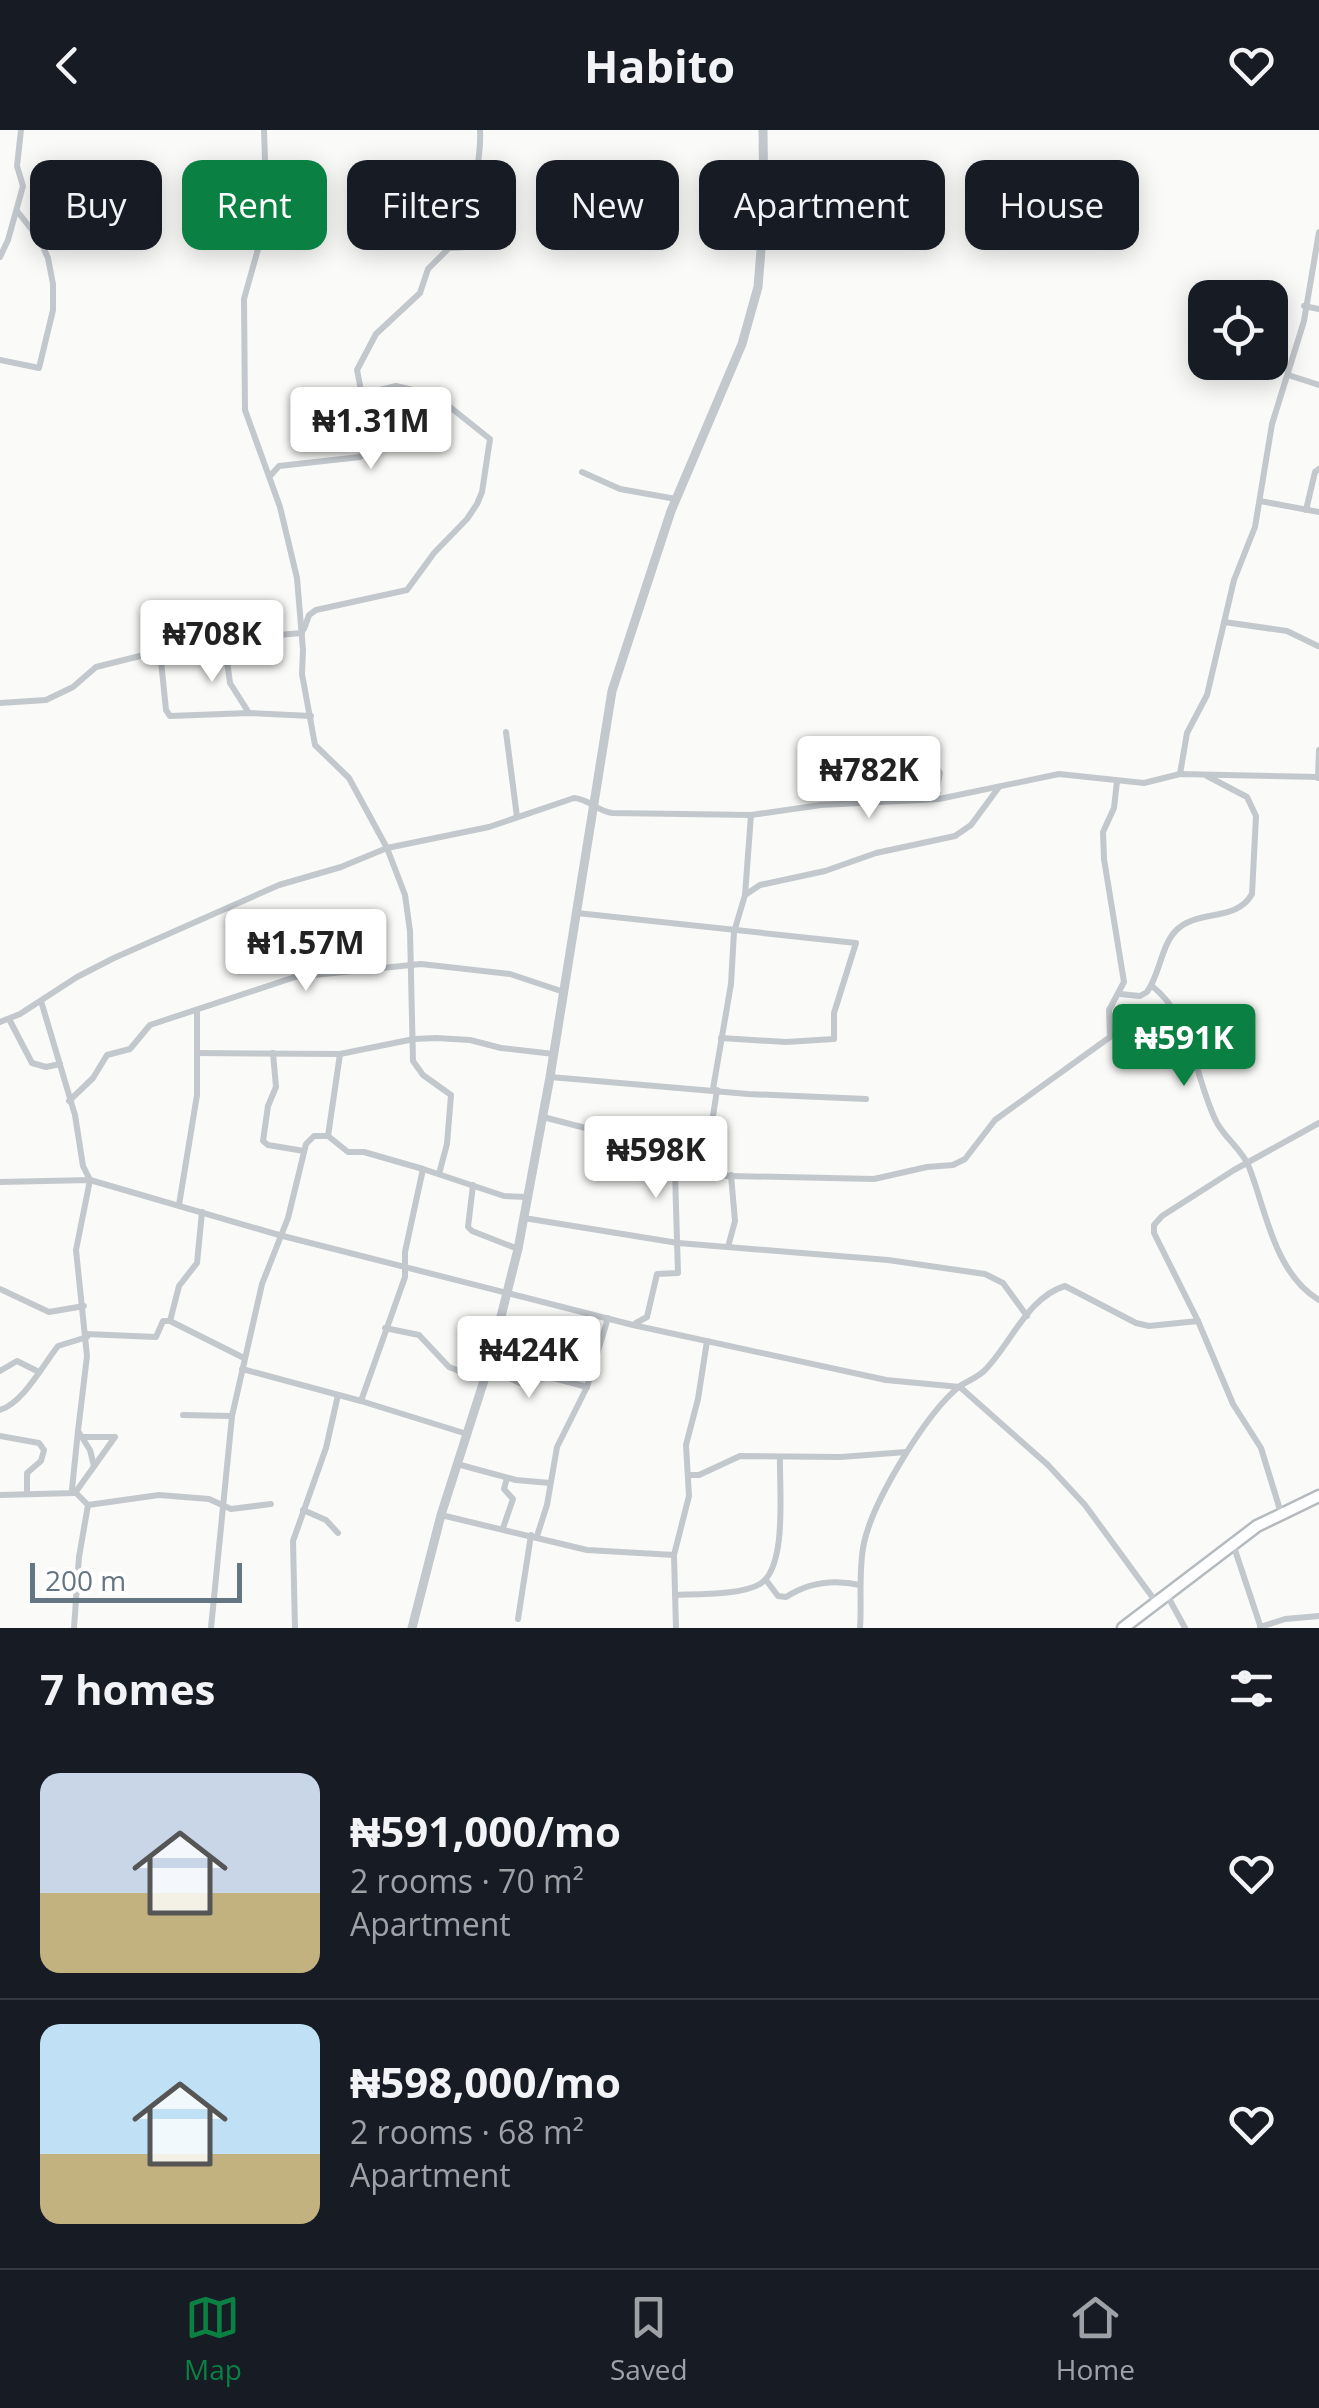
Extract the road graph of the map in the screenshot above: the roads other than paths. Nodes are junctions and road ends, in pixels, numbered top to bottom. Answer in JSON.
{"nodes":[{"id":1,"x":20,"y":130,"type":"edge"},
{"id":2,"x":264,"y":130,"type":"edge"},
{"id":3,"x":480,"y":130,"type":"edge"},
{"id":4,"x":763,"y":130,"type":"edge"},
{"id":5,"x":17,"y":211,"type":"junction"},
{"id":6,"x":1319,"y":232,"type":"edge"},
{"id":7,"x":1318,"y":250,"type":"edge"},
{"id":8,"x":0,"y":258,"type":"edge"},
{"id":9,"x":1304,"y":306,"type":"junction"},
{"id":10,"x":1319,"y":309,"type":"edge"},
{"id":11,"x":0,"y":360,"type":"edge"},
{"id":12,"x":1288,"y":375,"type":"joint"},
{"id":13,"x":1286,"y":380,"type":"edge"},
{"id":14,"x":1319,"y":386,"type":"edge"},
{"id":15,"x":360,"y":395,"type":"junction"},
{"id":16,"x":1319,"y":469,"type":"edge"},
{"id":17,"x":582,"y":472,"type":"dead end"},
{"id":18,"x":270,"y":476,"type":"junction"},
{"id":19,"x":676,"y":499,"type":"junction"},
{"id":20,"x":1260,"y":502,"type":"junction"},
{"id":21,"x":1306,"y":510,"type":"junction"},
{"id":22,"x":1319,"y":512,"type":"edge"},
{"id":23,"x":1224,"y":622,"type":"junction"},
{"id":24,"x":302,"y":633,"type":"junction"},
{"id":25,"x":224,"y":638,"type":"junction"},
{"id":26,"x":1318,"y":646,"type":"edge"},
{"id":27,"x":160,"y":651,"type":"junction"},
{"id":28,"x":0,"y":703,"type":"edge"},
{"id":29,"x":249,"y":713,"type":"junction"},
{"id":30,"x":311,"y":716,"type":"junction"},
{"id":31,"x":506,"y":732,"type":"dead end"},
{"id":32,"x":1319,"y":750,"type":"edge"},
{"id":33,"x":1180,"y":774,"type":"junction"},
{"id":34,"x":1206,"y":775,"type":"junction"},
{"id":35,"x":1319,"y":778,"type":"edge"},
{"id":36,"x":1117,"y":781,"type":"junction"},
{"id":37,"x":1000,"y":786,"type":"junction"},
{"id":38,"x":982,"y":791,"type":"junction"},
{"id":39,"x":934,"y":799,"type":"junction"},
{"id":40,"x":990,"y":800,"type":"junction"},
{"id":41,"x":850,"y":804,"type":"junction"},
{"id":42,"x":594,"y":807,"type":"junction"},
{"id":43,"x":751,"y":815,"type":"junction"},
{"id":44,"x":518,"y":817,"type":"junction"},
{"id":45,"x":387,"y":848,"type":"junction"},
{"id":46,"x":745,"y":896,"type":"junction"},
{"id":47,"x":577,"y":913,"type":"junction"},
{"id":48,"x":734,"y":932,"type":"junction"},
{"id":49,"x":409,"y":965,"type":"junction"},
{"id":50,"x":1152,"y":986,"type":"junction"},
{"id":51,"x":564,"y":992,"type":"junction"},
{"id":52,"x":1120,"y":994,"type":"junction"},
{"id":53,"x":41,"y":1000,"type":"junction"},
{"id":54,"x":198,"y":1010,"type":"junction"},
{"id":55,"x":4,"y":1021,"type":"edge"},
{"id":56,"x":721,"y":1038,"type":"junction"},
{"id":57,"x":414,"y":1039,"type":"junction"},
{"id":58,"x":274,"y":1052,"type":"junction"},
{"id":59,"x":197,"y":1053,"type":"junction"},
{"id":60,"x":340,"y":1054,"type":"junction"},
{"id":61,"x":554,"y":1054,"type":"junction"},
{"id":62,"x":60,"y":1064,"type":"junction"},
{"id":63,"x":550,"y":1077,"type":"junction"},
{"id":64,"x":715,"y":1089,"type":"junction"},
{"id":65,"x":866,"y":1099,"type":"dead end"},
{"id":66,"x":69,"y":1101,"type":"junction"},
{"id":67,"x":543,"y":1117,"type":"junction"},
{"id":68,"x":1319,"y":1123,"type":"edge"},
{"id":69,"x":328,"y":1136,"type":"junction"},
{"id":70,"x":304,"y":1151,"type":"junction"},
{"id":71,"x":1248,"y":1162,"type":"junction"},
{"id":72,"x":598,"y":1167,"type":"dead end"},
{"id":73,"x":423,"y":1169,"type":"junction"},
{"id":74,"x":664,"y":1172,"type":"junction"},
{"id":75,"x":676,"y":1172,"type":"junction"},
{"id":76,"x":439,"y":1174,"type":"junction"},
{"id":77,"x":704,"y":1174,"type":"junction"},
{"id":78,"x":731,"y":1176,"type":"junction"},
{"id":79,"x":90,"y":1180,"type":"junction"},
{"id":80,"x":0,"y":1182,"type":"edge"},
{"id":81,"x":473,"y":1184,"type":"junction"},
{"id":82,"x":528,"y":1198,"type":"junction"},
{"id":83,"x":179,"y":1205,"type":"junction"},
{"id":84,"x":202,"y":1212,"type":"junction"},
{"id":85,"x":522,"y":1218,"type":"junction"},
{"id":86,"x":676,"y":1230,"type":"junction"},
{"id":87,"x":279,"y":1235,"type":"junction"},
{"id":88,"x":667,"y":1242,"type":"junction"},
{"id":89,"x":678,"y":1243,"type":"junction"},
{"id":90,"x":728,"y":1247,"type":"junction"},
{"id":91,"x":518,"y":1249,"type":"junction"},
{"id":92,"x":404,"y":1264,"type":"junction"},
{"id":93,"x":0,"y":1289,"type":"edge"},
{"id":94,"x":508,"y":1294,"type":"junction"},
{"id":95,"x":1319,"y":1300,"type":"edge"},
{"id":96,"x":84,"y":1306,"type":"junction"},
{"id":97,"x":1027,"y":1316,"type":"junction"},
{"id":98,"x":608,"y":1318,"type":"junction"},
{"id":99,"x":170,"y":1321,"type":"junction"},
{"id":100,"x":1198,"y":1321,"type":"junction"},
{"id":101,"x":634,"y":1324,"type":"junction"},
{"id":102,"x":384,"y":1328,"type":"junction"},
{"id":103,"x":86,"y":1335,"type":"junction"},
{"id":104,"x":706,"y":1342,"type":"junction"},
{"id":105,"x":244,"y":1358,"type":"junction"},
{"id":106,"x":242,"y":1370,"type":"junction"},
{"id":107,"x":0,"y":1371,"type":"edge"},
{"id":108,"x":38,"y":1372,"type":"junction"},
{"id":109,"x":486,"y":1372,"type":"junction"},
{"id":110,"x":587,"y":1387,"type":"junction"},
{"id":111,"x":960,"y":1387,"type":"junction"},
{"id":112,"x":338,"y":1395,"type":"junction"},
{"id":113,"x":362,"y":1401,"type":"junction"},
{"id":114,"x":0,"y":1410,"type":"edge"},
{"id":115,"x":183,"y":1415,"type":"dead end"},
{"id":116,"x":232,"y":1416,"type":"junction"},
{"id":117,"x":80,"y":1434,"type":"junction"},
{"id":118,"x":467,"y":1434,"type":"junction"},
{"id":119,"x":0,"y":1436,"type":"edge"},
{"id":120,"x":906,"y":1452,"type":"junction"},
{"id":121,"x":780,"y":1457,"type":"junction"},
{"id":122,"x":457,"y":1464,"type":"junction"},
{"id":123,"x":94,"y":1466,"type":"junction"},
{"id":124,"x":689,"y":1476,"type":"junction"},
{"id":125,"x":507,"y":1478,"type":"junction"},
{"id":126,"x":550,"y":1483,"type":"junction"},
{"id":127,"x":26,"y":1493,"type":"junction"},
{"id":128,"x":75,"y":1493,"type":"junction"},
{"id":129,"x":0,"y":1495,"type":"edge"},
{"id":130,"x":1319,"y":1496,"type":"edge"},
{"id":131,"x":271,"y":1504,"type":"dead end"},
{"id":132,"x":88,"y":1505,"type":"junction"},
{"id":133,"x":223,"y":1505,"type":"junction"},
{"id":134,"x":303,"y":1510,"type":"junction"},
{"id":135,"x":1281,"y":1514,"type":"junction"},
{"id":136,"x":441,"y":1515,"type":"junction"},
{"id":137,"x":503,"y":1528,"type":"junction"},
{"id":138,"x":338,"y":1533,"type":"dead end"},
{"id":139,"x":534,"y":1536,"type":"junction"},
{"id":140,"x":1232,"y":1543,"type":"junction"},
{"id":141,"x":674,"y":1555,"type":"junction"},
{"id":142,"x":766,"y":1580,"type":"junction"},
{"id":143,"x":860,"y":1584,"type":"junction"},
{"id":144,"x":675,"y":1595,"type":"junction"},
{"id":145,"x":1162,"y":1598,"type":"junction"},
{"id":146,"x":1319,"y":1616,"type":"edge"},
{"id":147,"x":518,"y":1618,"type":"dead end"},
{"id":148,"x":1260,"y":1627,"type":"edge"},
{"id":149,"x":74,"y":1628,"type":"edge"},
{"id":150,"x":212,"y":1628,"type":"edge"},
{"id":151,"x":294,"y":1628,"type":"edge"},
{"id":152,"x":412,"y":1628,"type":"edge"},
{"id":153,"x":676,"y":1628,"type":"edge"},
{"id":154,"x":860,"y":1628,"type":"edge"},
{"id":155,"x":1123,"y":1628,"type":"edge"},
{"id":156,"x":1185,"y":1628,"type":"edge"}],
"edges":[{"from":1,"to":5,"type":"street"},
{"from":2,"to":18,"type":"street"},
{"from":3,"to":15,"type":"street"},
{"from":4,"to":19,"type":"street"},
{"from":5,"to":8,"type":"street"},
{"from":5,"to":11,"type":"street"},
{"from":6,"to":7,"type":"street"},
{"from":7,"to":9,"type":"street"},
{"from":9,"to":10,"type":"street"},
{"from":9,"to":12,"type":"street"},
{"from":12,"to":14,"type":"street"},
{"from":13,"to":20,"type":"street"},
{"from":15,"to":18,"type":"street"},
{"from":15,"to":24,"type":"street"},
{"from":16,"to":21,"type":"street"},
{"from":17,"to":19,"type":"street"},
{"from":18,"to":24,"type":"street"},
{"from":19,"to":42,"type":"street"},
{"from":20,"to":21,"type":"street"},
{"from":20,"to":23,"type":"street"},
{"from":21,"to":22,"type":"street"},
{"from":23,"to":26,"type":"street"},
{"from":23,"to":33,"type":"street"},
{"from":24,"to":25,"type":"street"},
{"from":24,"to":30,"type":"street"},
{"from":25,"to":27,"type":"street"},
{"from":25,"to":29,"type":"street"},
{"from":27,"to":28,"type":"street"},
{"from":27,"to":29,"type":"street"},
{"from":29,"to":30,"type":"street"},
{"from":30,"to":45,"type":"street"},
{"from":31,"to":44,"type":"street"},
{"from":32,"to":35,"type":"street"},
{"from":33,"to":34,"type":"street"},
{"from":33,"to":36,"type":"street"},
{"from":34,"to":35,"type":"street"},
{"from":34,"to":50,"type":"street"},
{"from":36,"to":37,"type":"street"},
{"from":36,"to":52,"type":"street"},
{"from":37,"to":38,"type":"street"},
{"from":37,"to":40,"type":"street"},
{"from":38,"to":39,"type":"street"},
{"from":38,"to":40,"type":"street"},
{"from":39,"to":41,"type":"street"},
{"from":39,"to":41,"type":"street"},
{"from":40,"to":46,"type":"street"},
{"from":41,"to":43,"type":"street"},
{"from":42,"to":43,"type":"street"},
{"from":42,"to":44,"type":"street"},
{"from":42,"to":47,"type":"street"},
{"from":43,"to":46,"type":"street"},
{"from":44,"to":45,"type":"street"},
{"from":45,"to":49,"type":"street"},
{"from":45,"to":53,"type":"street"},
{"from":46,"to":48,"type":"street"},
{"from":47,"to":48,"type":"street"},
{"from":47,"to":51,"type":"street"},
{"from":48,"to":56,"type":"street"},
{"from":48,"to":56,"type":"street"},
{"from":49,"to":51,"type":"street"},
{"from":49,"to":54,"type":"street"},
{"from":49,"to":57,"type":"street"},
{"from":50,"to":52,"type":"street"},
{"from":50,"to":71,"type":"street"},
{"from":51,"to":61,"type":"street"},
{"from":52,"to":78,"type":"street"},
{"from":53,"to":55,"type":"street"},
{"from":53,"to":62,"type":"street"},
{"from":54,"to":59,"type":"street"},
{"from":54,"to":66,"type":"street"},
{"from":55,"to":62,"type":"street"},
{"from":56,"to":64,"type":"street"},
{"from":57,"to":60,"type":"street"},
{"from":57,"to":61,"type":"street"},
{"from":57,"to":76,"type":"street"},
{"from":58,"to":59,"type":"street"},
{"from":58,"to":60,"type":"street"},
{"from":58,"to":70,"type":"street"},
{"from":59,"to":83,"type":"street"},
{"from":60,"to":69,"type":"street"},
{"from":61,"to":63,"type":"street"},
{"from":62,"to":66,"type":"street"},
{"from":63,"to":64,"type":"street"},
{"from":63,"to":67,"type":"street"},
{"from":64,"to":65,"type":"street"},
{"from":64,"to":77,"type":"street"},
{"from":66,"to":79,"type":"street"},
{"from":67,"to":74,"type":"street"},
{"from":67,"to":82,"type":"street"},
{"from":68,"to":71,"type":"street"},
{"from":69,"to":70,"type":"street"},
{"from":69,"to":73,"type":"street"},
{"from":70,"to":87,"type":"street"},
{"from":71,"to":95,"type":"street"},
{"from":71,"to":100,"type":"street"},
{"from":72,"to":74,"type":"street"},
{"from":73,"to":76,"type":"street"},
{"from":73,"to":92,"type":"street"},
{"from":74,"to":75,"type":"street"},
{"from":75,"to":77,"type":"street"},
{"from":75,"to":86,"type":"street"},
{"from":76,"to":81,"type":"street"},
{"from":77,"to":78,"type":"street"},
{"from":78,"to":90,"type":"street"},
{"from":79,"to":80,"type":"street"},
{"from":79,"to":83,"type":"street"},
{"from":79,"to":96,"type":"street"},
{"from":81,"to":82,"type":"street"},
{"from":81,"to":91,"type":"street"},
{"from":82,"to":85,"type":"street"},
{"from":83,"to":84,"type":"street"},
{"from":84,"to":87,"type":"street"},
{"from":84,"to":99,"type":"street"},
{"from":85,"to":88,"type":"street"},
{"from":85,"to":91,"type":"street"},
{"from":86,"to":88,"type":"street"},
{"from":86,"to":89,"type":"street"},
{"from":87,"to":92,"type":"street"},
{"from":87,"to":105,"type":"street"},
{"from":88,"to":89,"type":"street"},
{"from":89,"to":90,"type":"street"},
{"from":89,"to":101,"type":"street"},
{"from":90,"to":97,"type":"street"},
{"from":91,"to":94,"type":"street"},
{"from":92,"to":94,"type":"street"},
{"from":92,"to":102,"type":"street"},
{"from":93,"to":96,"type":"street"},
{"from":94,"to":98,"type":"street"},
{"from":94,"to":109,"type":"street"},
{"from":96,"to":103,"type":"street"},
{"from":97,"to":100,"type":"street"},
{"from":97,"to":111,"type":"street"},
{"from":98,"to":101,"type":"street"},
{"from":98,"to":110,"type":"street"},
{"from":99,"to":103,"type":"street"},
{"from":99,"to":105,"type":"street"},
{"from":100,"to":135,"type":"street"},
{"from":101,"to":104,"type":"street"},
{"from":102,"to":109,"type":"street"},
{"from":102,"to":113,"type":"street"},
{"from":103,"to":108,"type":"street"},
{"from":103,"to":117,"type":"street"},
{"from":104,"to":111,"type":"street"},
{"from":104,"to":124,"type":"street"},
{"from":105,"to":106,"type":"street"},
{"from":106,"to":112,"type":"street"},
{"from":106,"to":116,"type":"street"},
{"from":107,"to":108,"type":"street"},
{"from":108,"to":114,"type":"street"},
{"from":109,"to":110,"type":"street"},
{"from":109,"to":118,"type":"street"},
{"from":110,"to":126,"type":"street"},
{"from":111,"to":120,"type":"street"},
{"from":111,"to":145,"type":"street"},
{"from":112,"to":113,"type":"street"},
{"from":112,"to":134,"type":"street"},
{"from":113,"to":118,"type":"street"},
{"from":115,"to":116,"type":"street"},
{"from":116,"to":133,"type":"street"},
{"from":117,"to":123,"type":"street"},
{"from":117,"to":123,"type":"street"},
{"from":117,"to":128,"type":"street"},
{"from":118,"to":122,"type":"street"},
{"from":119,"to":127,"type":"street"},
{"from":120,"to":121,"type":"street"},
{"from":120,"to":143,"type":"street"},
{"from":121,"to":124,"type":"street"},
{"from":121,"to":142,"type":"street"},
{"from":122,"to":125,"type":"street"},
{"from":122,"to":136,"type":"street"},
{"from":123,"to":128,"type":"street"},
{"from":124,"to":141,"type":"street"},
{"from":125,"to":126,"type":"street"},
{"from":125,"to":137,"type":"street"},
{"from":126,"to":139,"type":"street"},
{"from":127,"to":128,"type":"street"},
{"from":127,"to":129,"type":"street"},
{"from":128,"to":132,"type":"street"},
{"from":130,"to":135,"type":"main road"},
{"from":131,"to":133,"type":"street"},
{"from":132,"to":133,"type":"street"},
{"from":132,"to":149,"type":"street"},
{"from":133,"to":150,"type":"street"},
{"from":134,"to":138,"type":"street"},
{"from":134,"to":151,"type":"street"},
{"from":135,"to":140,"type":"main road"},
{"from":136,"to":137,"type":"street"},
{"from":136,"to":152,"type":"street"},
{"from":137,"to":139,"type":"street"},
{"from":139,"to":141,"type":"street"},
{"from":139,"to":147,"type":"street"},
{"from":140,"to":145,"type":"main road"},
{"from":140,"to":148,"type":"street"},
{"from":141,"to":144,"type":"street"},
{"from":142,"to":143,"type":"street"},
{"from":142,"to":144,"type":"street"},
{"from":143,"to":154,"type":"street"},
{"from":144,"to":153,"type":"street"},
{"from":145,"to":155,"type":"main road"},
{"from":145,"to":156,"type":"street"},
{"from":146,"to":148,"type":"street"}]}
